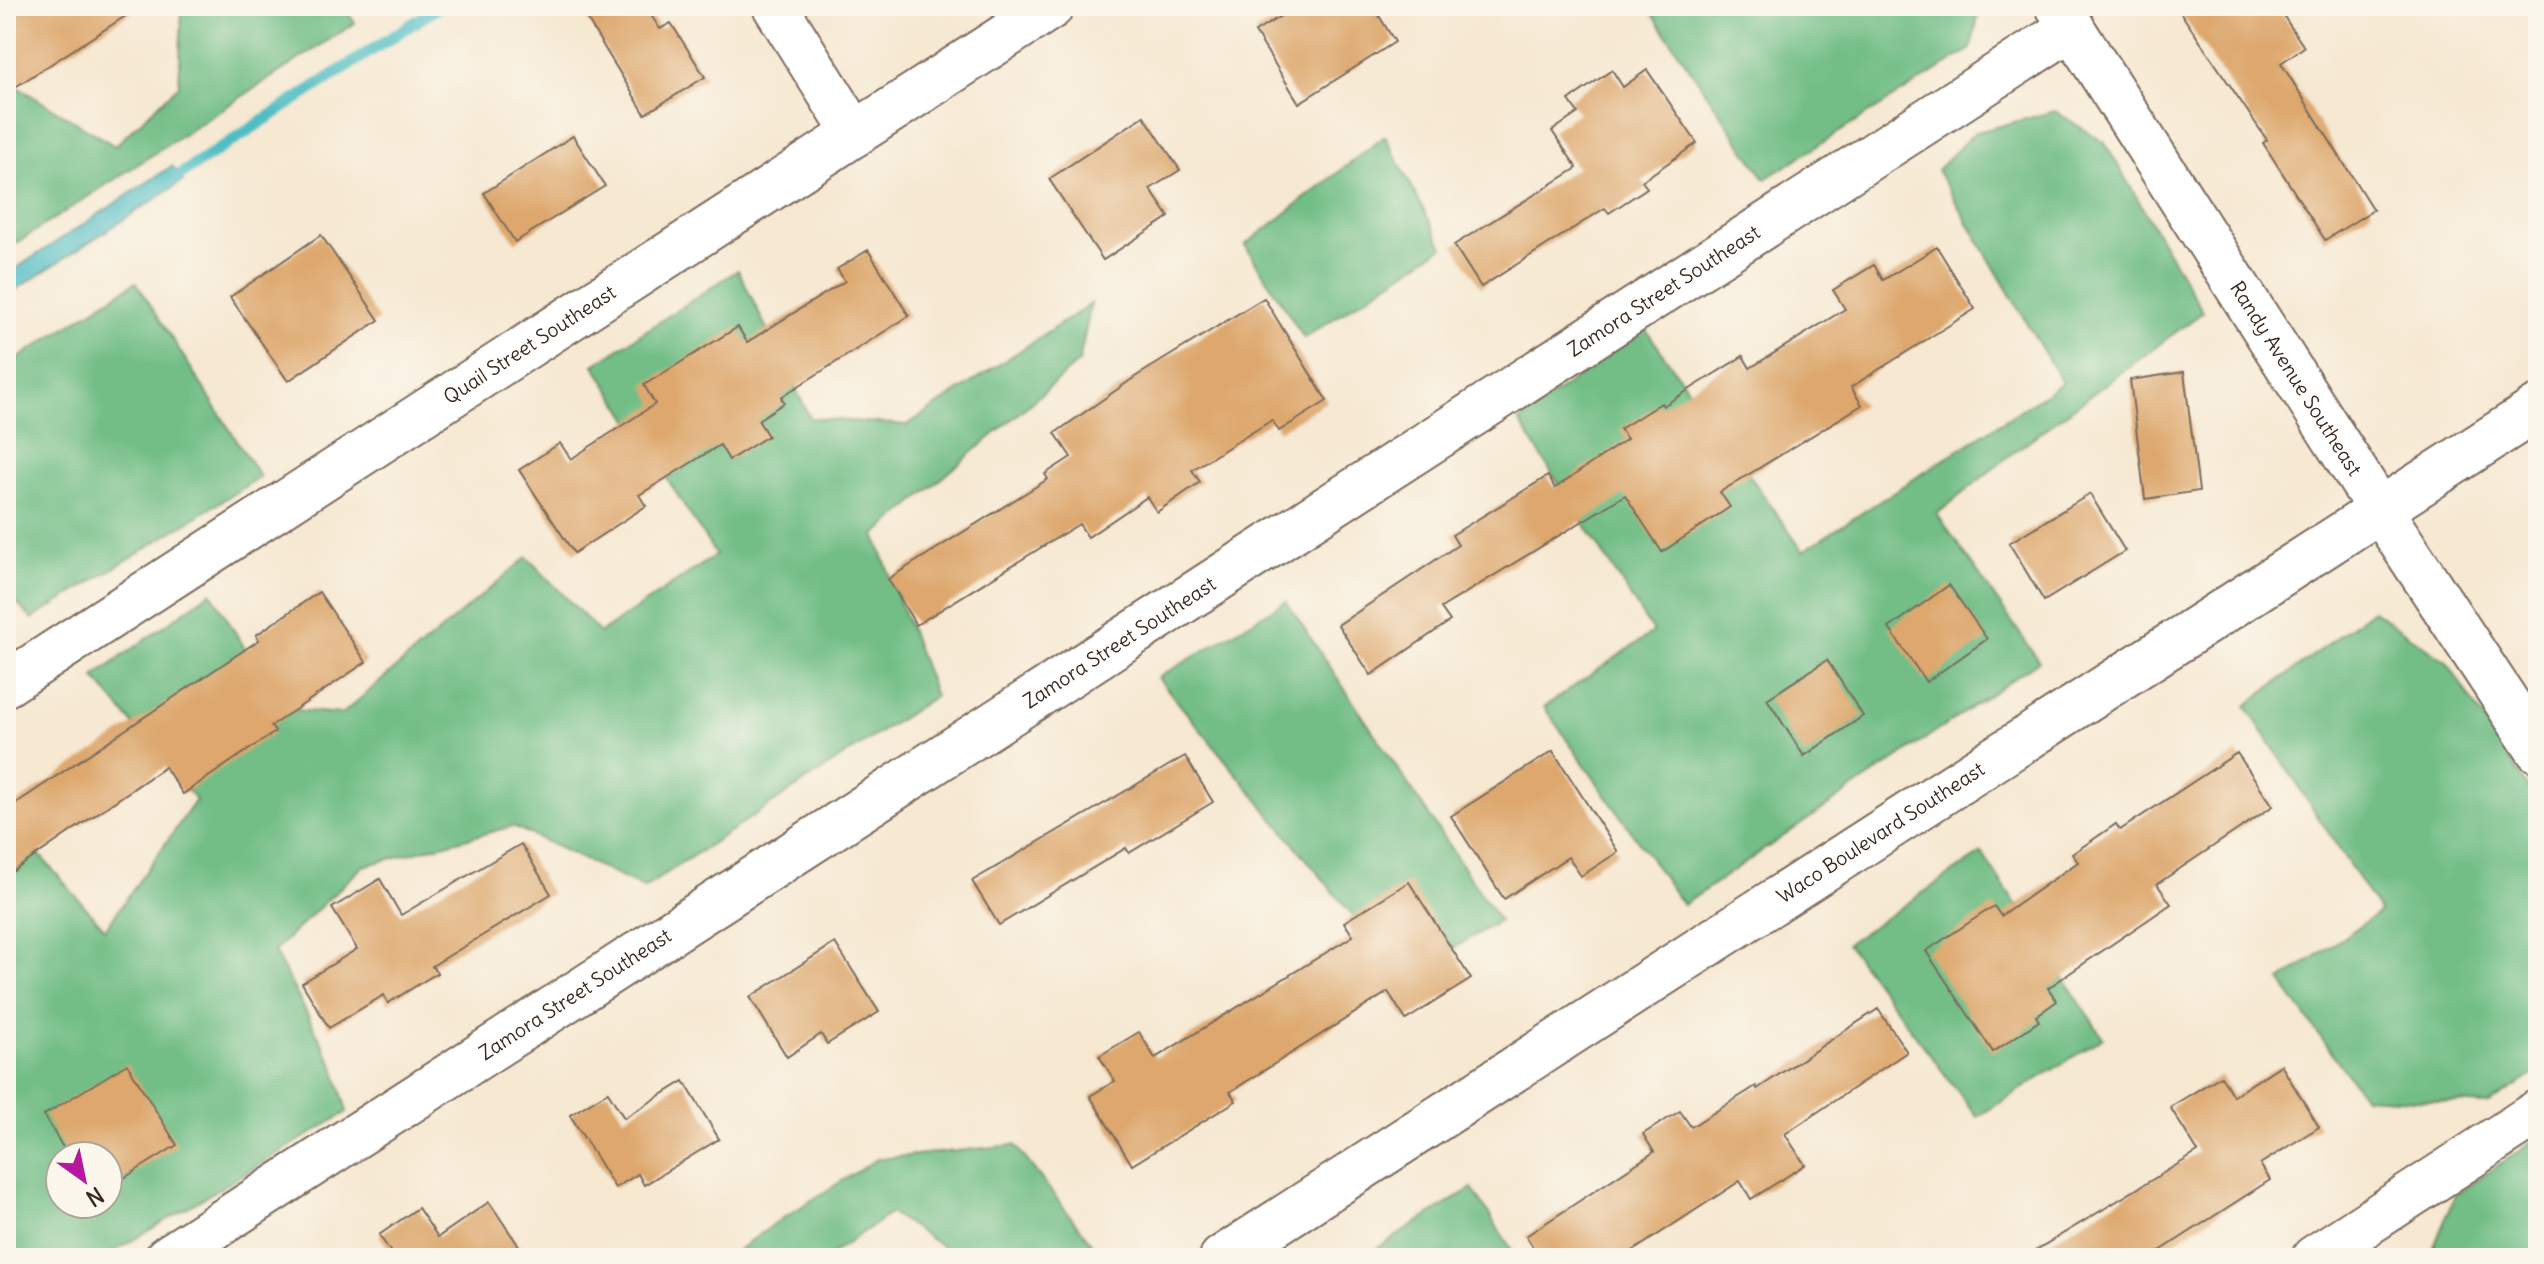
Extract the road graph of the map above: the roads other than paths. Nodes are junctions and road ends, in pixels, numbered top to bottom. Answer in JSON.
{"nodes":[{"id":1,"x":775,"y":6,"type":"edge"},
{"id":2,"x":1052,"y":6,"type":"edge"},
{"id":3,"x":2065,"y":16,"type":"edge"},
{"id":4,"x":855,"y":134,"type":"junction"},
{"id":5,"x":2538,"y":408,"type":"edge"},
{"id":6,"x":2380,"y":510,"type":"junction"},
{"id":7,"x":6,"y":684,"type":"edge"},
{"id":8,"x":2538,"y":750,"type":"edge"},
{"id":9,"x":2538,"y":1112,"type":"edge"},
{"id":10,"x":167,"y":1258,"type":"edge"},
{"id":11,"x":1222,"y":1258,"type":"edge"},
{"id":12,"x":2314,"y":1258,"type":"edge"}],
"edges":[{"from":1,"to":4,"type":"street"},
{"from":2,"to":4,"type":"street","name":"Quail Street Southeast"},
{"from":3,"to":6,"type":"street","name":"Randy Avenue Southeast"},
{"from":3,"to":10,"type":"street","name":"Zamora Street Southeast"},
{"from":4,"to":7,"type":"street","name":"Quail Street Southeast"},
{"from":5,"to":6,"type":"street","name":"Waco Boulevard Southeast"},
{"from":6,"to":8,"type":"street","name":"Randy Avenue Southeast"},
{"from":6,"to":11,"type":"street","name":"Waco Boulevard Southeast"},
{"from":9,"to":12,"type":"street"}]}
